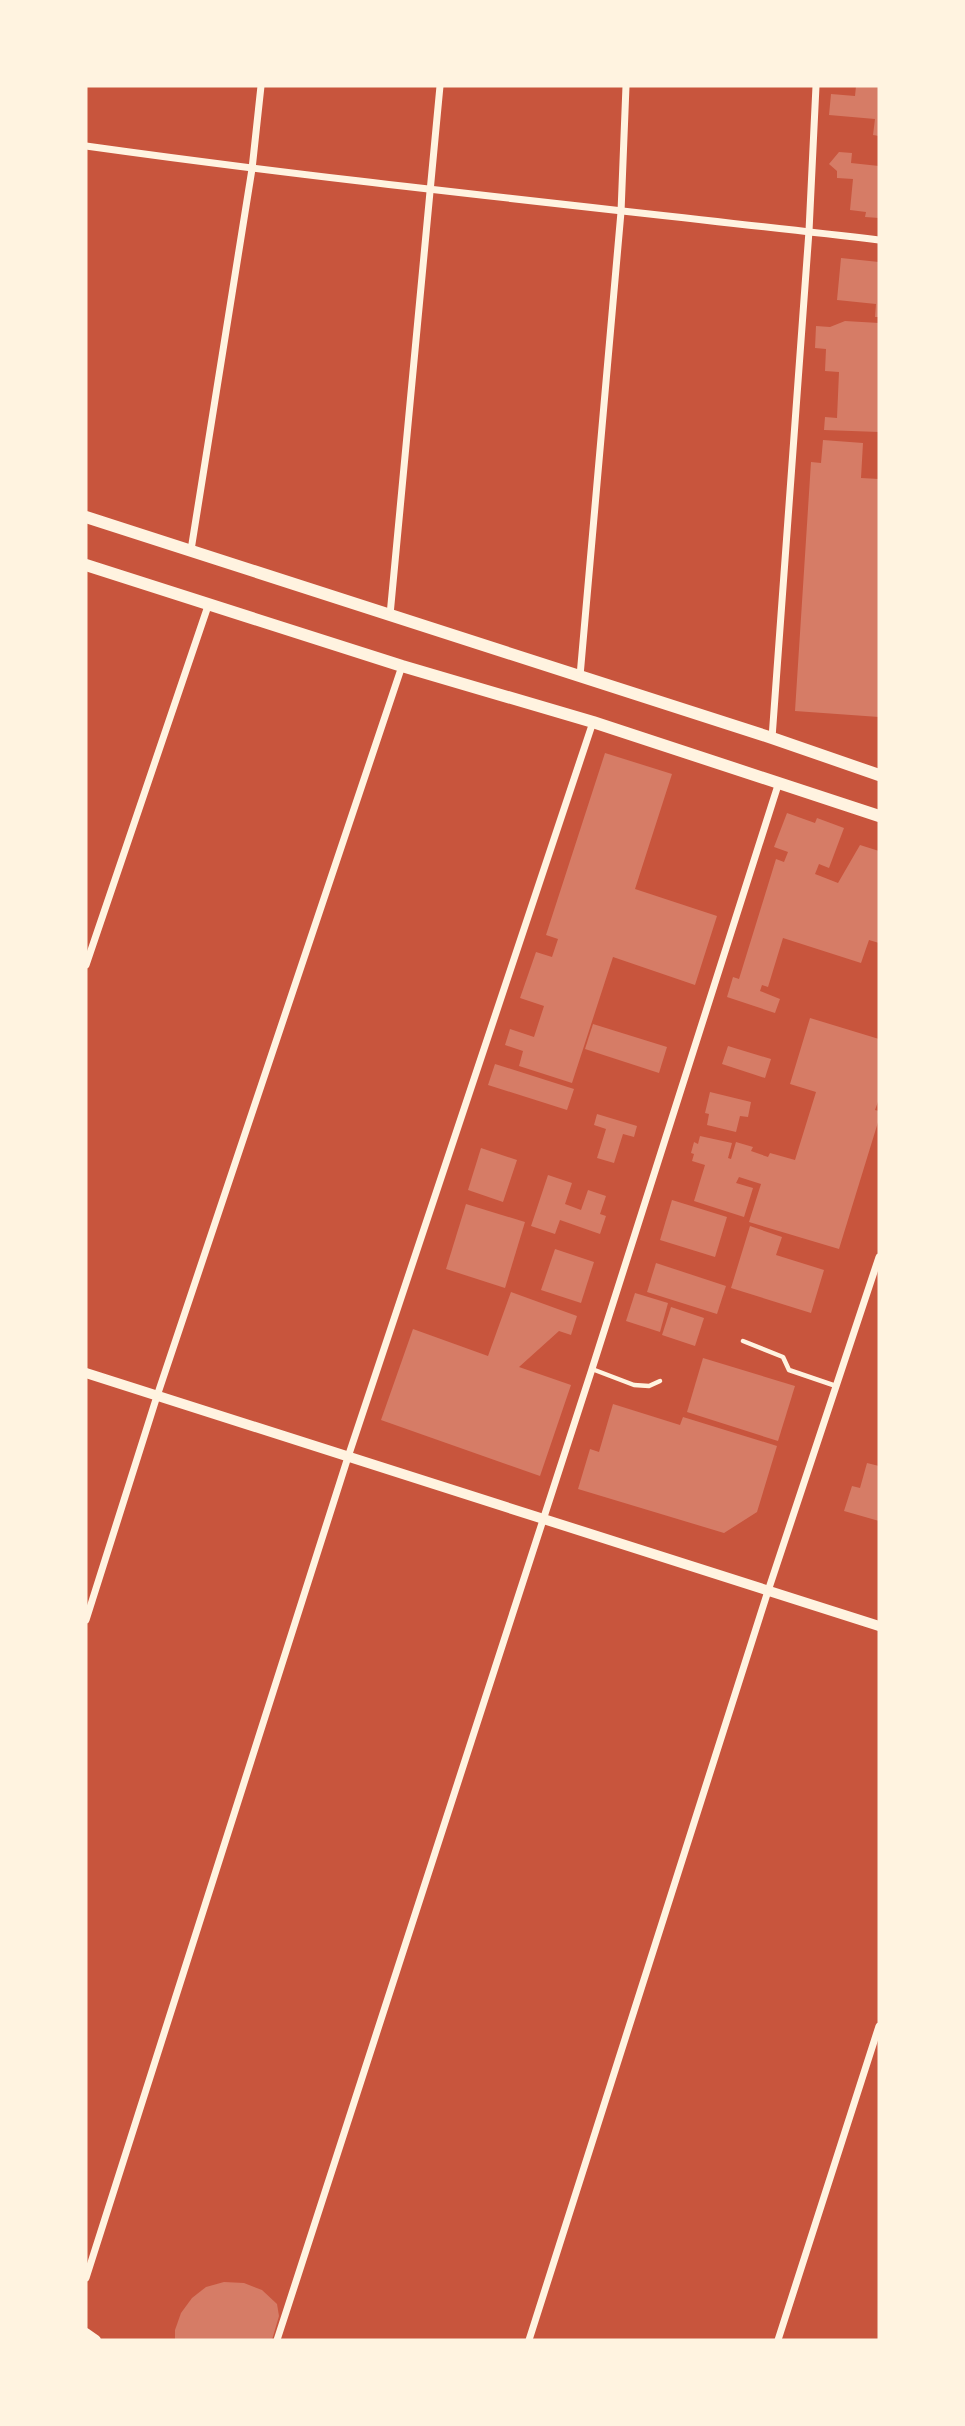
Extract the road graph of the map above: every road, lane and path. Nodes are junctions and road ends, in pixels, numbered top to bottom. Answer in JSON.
{"nodes":[{"id":1,"x":261,"y":86,"type":"edge"},
{"id":2,"x":440,"y":86,"type":"edge"},
{"id":3,"x":626,"y":86,"type":"edge"},
{"id":4,"x":816,"y":86,"type":"edge"},
{"id":5,"x":86,"y":146,"type":"edge"},
{"id":6,"x":252,"y":169,"type":"junction"},
{"id":7,"x":431,"y":191,"type":"junction"},
{"id":8,"x":621,"y":212,"type":"junction"},
{"id":9,"x":809,"y":231,"type":"junction"},
{"id":10,"x":879,"y":240,"type":"edge"},
{"id":11,"x":86,"y":517,"type":"edge"},
{"id":12,"x":191,"y":550,"type":"junction"},
{"id":13,"x":86,"y":565,"type":"edge"},
{"id":14,"x":209,"y":603,"type":"junction"},
{"id":15,"x":390,"y":615,"type":"junction"},
{"id":16,"x":402,"y":666,"type":"junction"},
{"id":17,"x":580,"y":676,"type":"junction"},
{"id":18,"x":593,"y":722,"type":"junction"},
{"id":19,"x":772,"y":738,"type":"junction"},
{"id":20,"x":879,"y":775,"type":"edge"},
{"id":21,"x":779,"y":781,"type":"junction"},
{"id":22,"x":879,"y":816,"type":"edge"},
{"id":23,"x":86,"y":965,"type":"edge"},
{"id":24,"x":879,"y":1256,"type":"edge"},
{"id":25,"x":743,"y":1341,"type":"dead end"},
{"id":26,"x":592,"y":1369,"type":"junction"},
{"id":27,"x":86,"y":1373,"type":"edge"},
{"id":28,"x":660,"y":1381,"type":"dead end"},
{"id":29,"x":836,"y":1386,"type":"junction"},
{"id":30,"x":157,"y":1396,"type":"junction"},
{"id":31,"x":348,"y":1457,"type":"junction"},
{"id":32,"x":542,"y":1519,"type":"junction"},
{"id":33,"x":768,"y":1591,"type":"junction"},
{"id":34,"x":86,"y":1620,"type":"edge"},
{"id":35,"x":879,"y":1626,"type":"edge"},
{"id":36,"x":879,"y":2026,"type":"edge"},
{"id":37,"x":86,"y":2278,"type":"edge"},
{"id":38,"x":86,"y":2333,"type":"edge"},
{"id":39,"x":96,"y":2340,"type":"edge"},
{"id":40,"x":277,"y":2340,"type":"edge"},
{"id":41,"x":529,"y":2340,"type":"edge"},
{"id":42,"x":778,"y":2340,"type":"edge"}],
"edges":[{"from":1,"to":6,"type":"street"},
{"from":2,"to":7,"type":"street"},
{"from":3,"to":8,"type":"street"},
{"from":4,"to":9,"type":"street"},
{"from":5,"to":6,"type":"street"},
{"from":6,"to":7,"type":"street"},
{"from":6,"to":12,"type":"street"},
{"from":7,"to":8,"type":"street"},
{"from":7,"to":15,"type":"street"},
{"from":8,"to":9,"type":"street"},
{"from":8,"to":17,"type":"street"},
{"from":9,"to":10,"type":"street"},
{"from":9,"to":19,"type":"street"},
{"from":11,"to":12,"type":"main road"},
{"from":12,"to":15,"type":"main road"},
{"from":13,"to":14,"type":"main road"},
{"from":14,"to":16,"type":"main road"},
{"from":14,"to":23,"type":"street"},
{"from":15,"to":17,"type":"main road"},
{"from":16,"to":18,"type":"main road"},
{"from":16,"to":30,"type":"street"},
{"from":17,"to":19,"type":"main road"},
{"from":18,"to":21,"type":"main road"},
{"from":18,"to":31,"type":"street"},
{"from":19,"to":20,"type":"main road"},
{"from":21,"to":22,"type":"main road"},
{"from":21,"to":26,"type":"street"},
{"from":24,"to":29,"type":"street"},
{"from":25,"to":29,"type":"lane"},
{"from":26,"to":28,"type":"lane"},
{"from":26,"to":32,"type":"street"},
{"from":27,"to":30,"type":"street"},
{"from":29,"to":33,"type":"street"},
{"from":30,"to":31,"type":"street"},
{"from":30,"to":34,"type":"street"},
{"from":31,"to":32,"type":"street"},
{"from":31,"to":37,"type":"street"},
{"from":32,"to":33,"type":"street"},
{"from":32,"to":40,"type":"street"},
{"from":33,"to":35,"type":"street"},
{"from":33,"to":41,"type":"street"},
{"from":36,"to":42,"type":"street"},
{"from":38,"to":39,"type":"street"}]}
